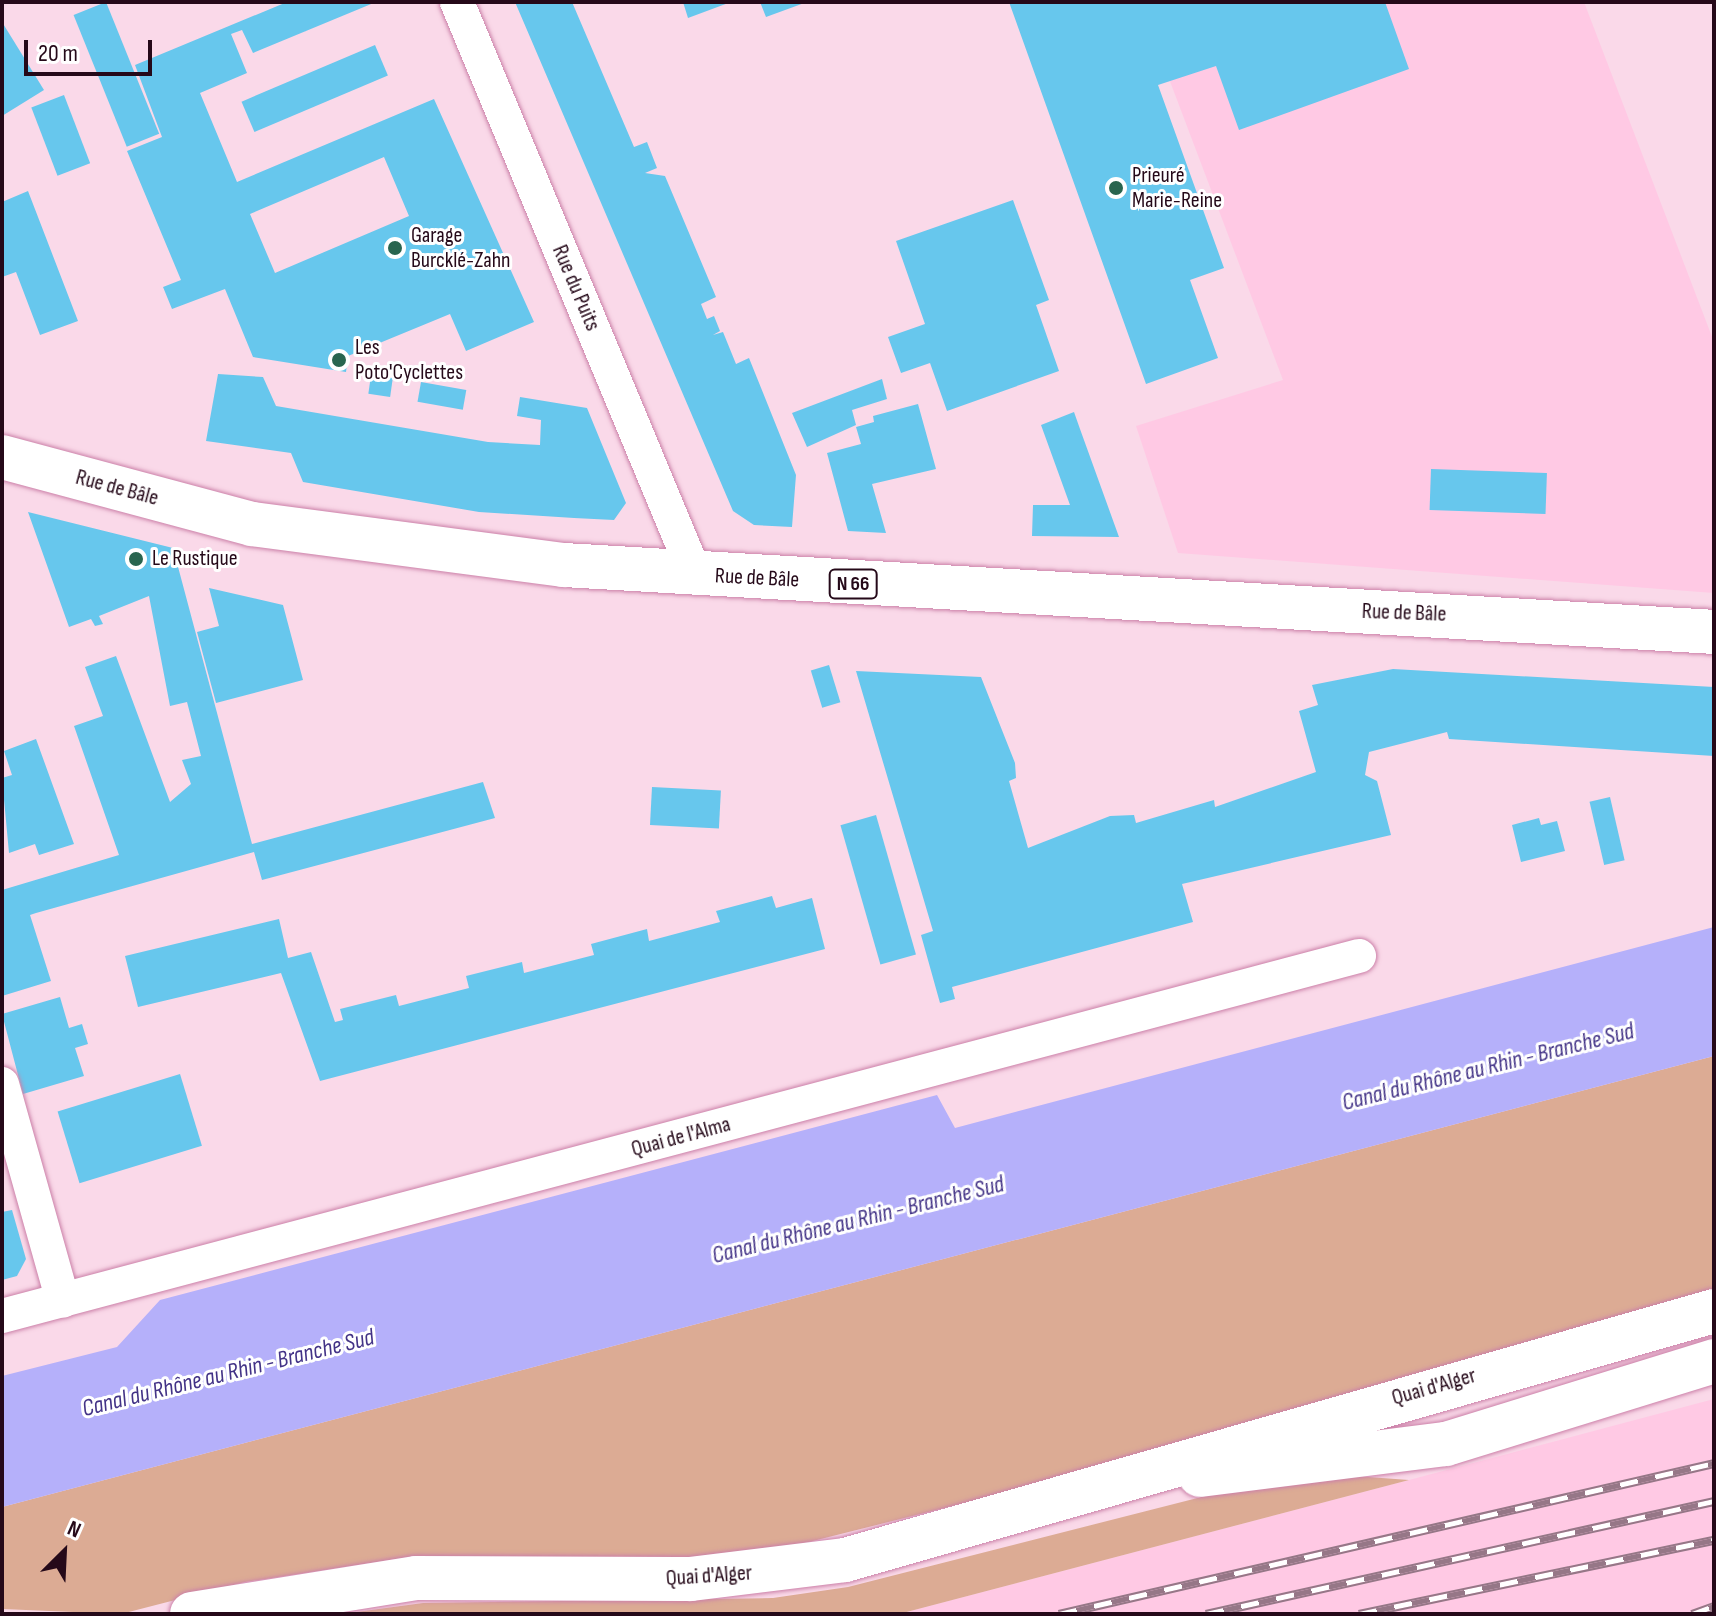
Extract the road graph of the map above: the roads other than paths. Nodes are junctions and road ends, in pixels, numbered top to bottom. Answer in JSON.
{"nodes":[{"id":1,"x":457,"y":2,"type":"edge"},
{"id":2,"x":2,"y":457,"type":"edge"},
{"id":3,"x":695,"y":574,"type":"junction"},
{"id":4,"x":1714,"y":632,"type":"edge"},
{"id":5,"x":1359,"y":956,"type":"dead end"},
{"id":6,"x":2,"y":1086,"type":"edge"},
{"id":7,"x":63,"y":1301,"type":"junction"},
{"id":8,"x":1714,"y":1311,"type":"edge"},
{"id":9,"x":2,"y":1316,"type":"edge"},
{"id":10,"x":1714,"y":1361,"type":"edge"},
{"id":11,"x":1158,"y":1476,"type":"junction"},
{"id":12,"x":246,"y":1611,"type":"edge"},
{"id":13,"x":192,"y":1614,"type":"edge"}],
"edges":[{"from":1,"to":3,"type":"street","name":"Rue du Puits"},
{"from":2,"to":3,"type":"main road","name":"Rue de Bâle","number":"N 66"},
{"from":3,"to":4,"type":"main road","name":"Rue de Bâle","number":"N 66"},
{"from":5,"to":7,"type":"street","name":"Quai de l'Alma"},
{"from":6,"to":7,"type":"street"},
{"from":7,"to":9,"type":"street","name":"Quai de l'Alma"},
{"from":8,"to":11,"type":"main road","name":"Quai d'Alger"},
{"from":10,"to":11,"type":"main road","name":"Quai d'Alger"},
{"from":11,"to":12,"type":"main road","name":"Quai d'Alger"},
{"from":12,"to":13,"type":"main road","name":"Quai d'Alger"}]}
